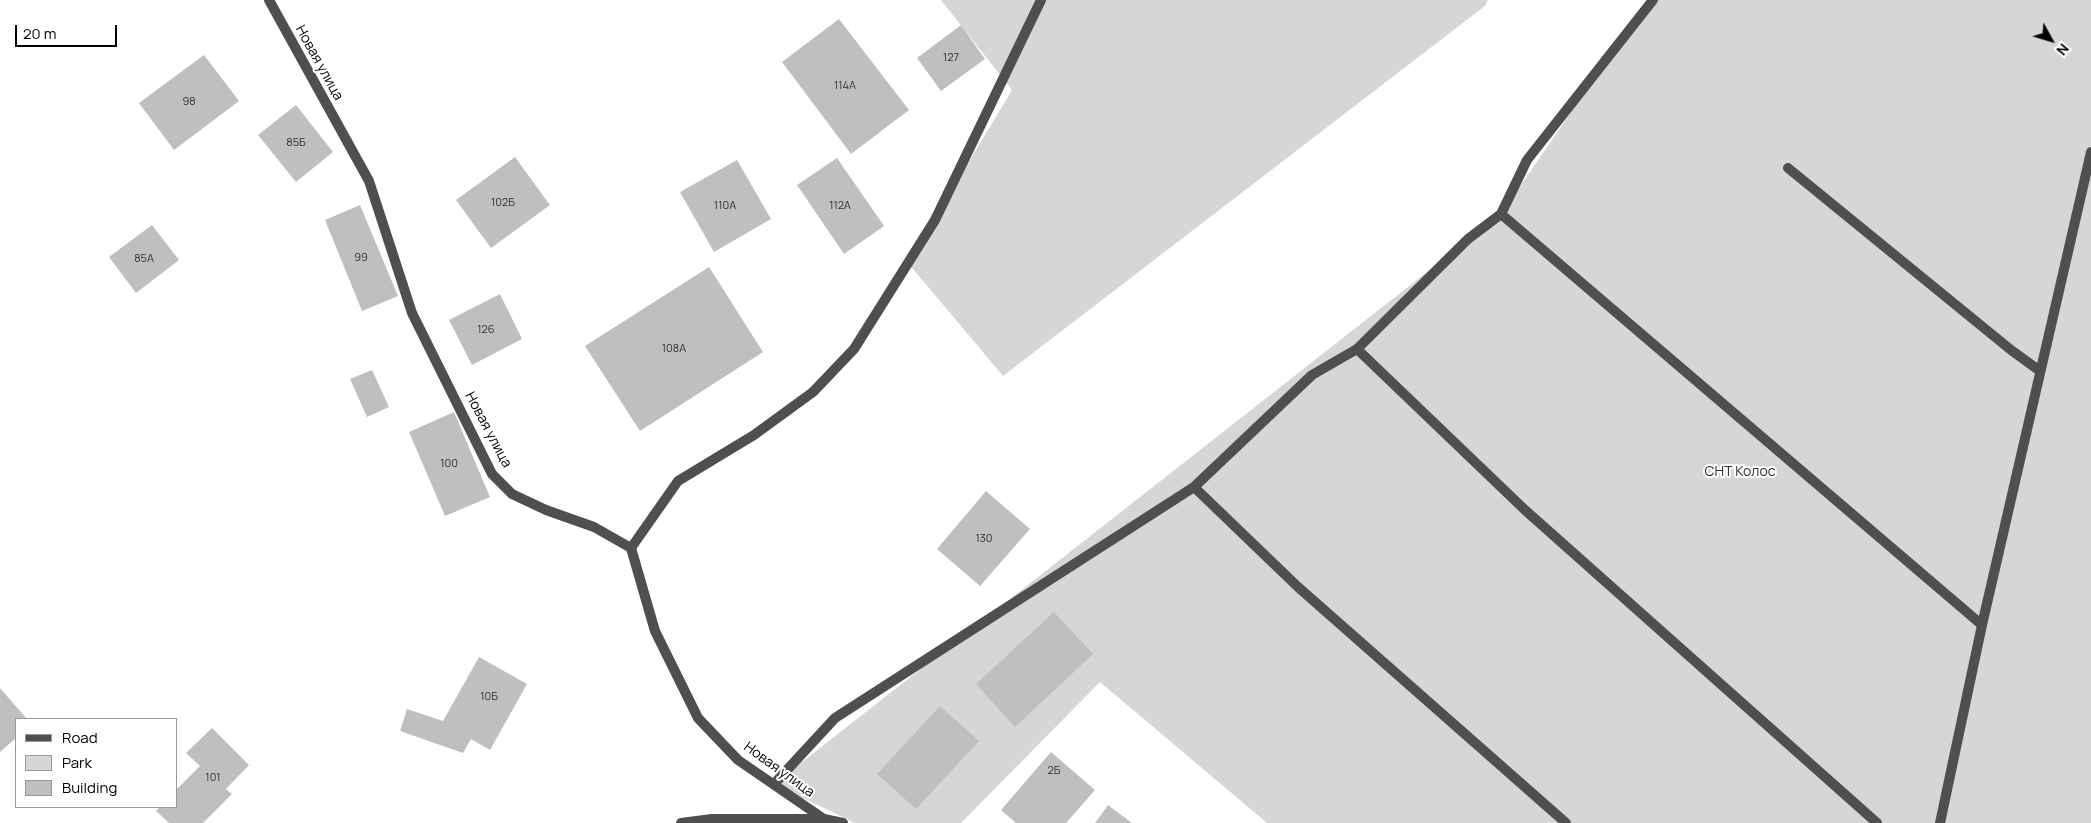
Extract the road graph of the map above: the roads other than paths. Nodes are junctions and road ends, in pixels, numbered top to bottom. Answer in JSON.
{"nodes":[{"id":1,"x":269,"y":0,"type":"edge"},
{"id":2,"x":1041,"y":0,"type":"edge"},
{"id":3,"x":1653,"y":0,"type":"edge"},
{"id":4,"x":2091,"y":152,"type":"edge"},
{"id":5,"x":1788,"y":168,"type":"dead end"},
{"id":6,"x":1501,"y":214,"type":"junction"},
{"id":7,"x":1357,"y":349,"type":"junction"},
{"id":8,"x":2040,"y":371,"type":"junction"},
{"id":9,"x":1194,"y":488,"type":"junction"},
{"id":10,"x":631,"y":548,"type":"junction"},
{"id":11,"x":1982,"y":624,"type":"junction"},
{"id":12,"x":774,"y":784,"type":"junction"},
{"id":13,"x":824,"y":819,"type":"junction"},
{"id":14,"x":681,"y":823,"type":"edge"},
{"id":15,"x":843,"y":823,"type":"edge"},
{"id":16,"x":1566,"y":823,"type":"edge"},
{"id":17,"x":1877,"y":823,"type":"edge"},
{"id":18,"x":1940,"y":823,"type":"edge"}],
"edges":[{"from":1,"to":10,"type":"street","name":"Новая улица"},
{"from":2,"to":10,"type":"street"},
{"from":3,"to":6,"type":"street"},
{"from":4,"to":8,"type":"street"},
{"from":5,"to":8,"type":"street"},
{"from":6,"to":7,"type":"street"},
{"from":6,"to":11,"type":"street"},
{"from":7,"to":9,"type":"street"},
{"from":7,"to":17,"type":"street"},
{"from":8,"to":11,"type":"street"},
{"from":9,"to":12,"type":"street"},
{"from":9,"to":16,"type":"street"},
{"from":10,"to":12,"type":"street","name":"Новая улица"},
{"from":11,"to":18,"type":"street"},
{"from":12,"to":13,"type":"street","name":"Новая улица"},
{"from":13,"to":14,"type":"street","name":"Новая улица"},
{"from":13,"to":15,"type":"street","name":"Новая улица"}]}
